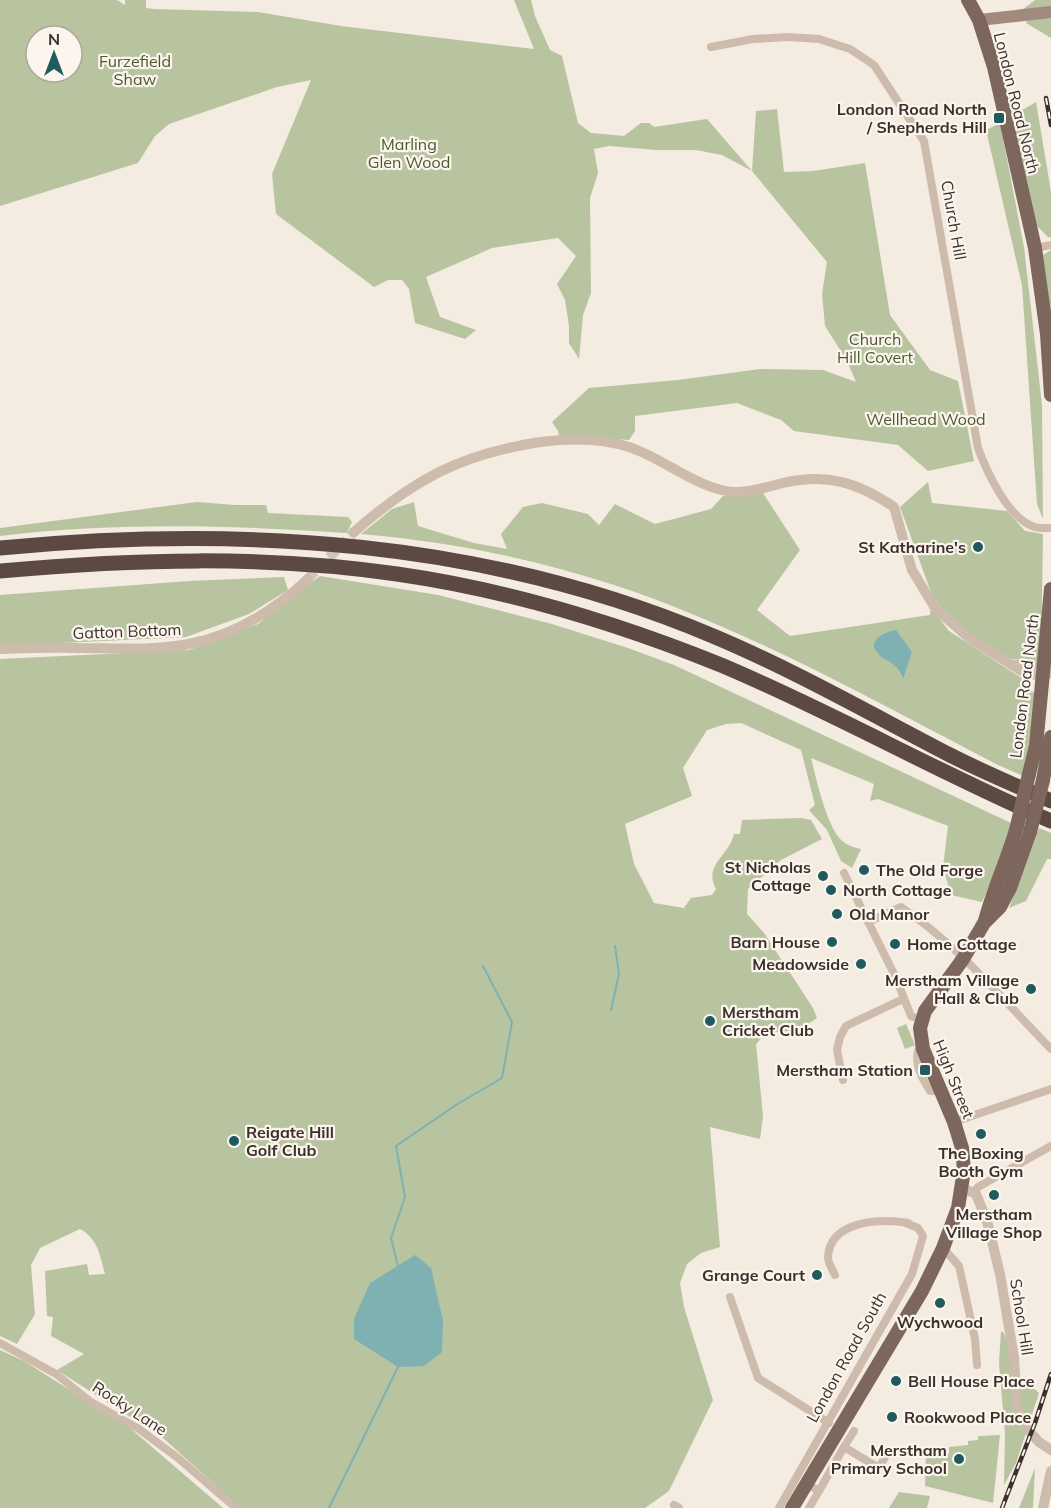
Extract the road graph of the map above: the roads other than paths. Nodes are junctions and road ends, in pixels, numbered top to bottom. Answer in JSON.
{"nodes":[{"id":1,"x":968,"y":0,"type":"edge"},
{"id":2,"x":1051,"y":12,"type":"edge"},
{"id":3,"x":979,"y":20,"type":"junction"},
{"id":4,"x":711,"y":47,"type":"dead end"},
{"id":5,"x":1044,"y":246,"type":"edge"},
{"id":6,"x":1051,"y":395,"type":"edge"},
{"id":7,"x":1051,"y":528,"type":"edge"},
{"id":8,"x":354,"y":532,"type":"tunnel mouth"},
{"id":9,"x":0,"y":548,"type":"edge"},
{"id":10,"x":0,"y":571,"type":"edge"},
{"id":11,"x":308,"y":579,"type":"tunnel mouth"},
{"id":12,"x":1051,"y":589,"type":"edge"},
{"id":13,"x":0,"y":649,"type":"edge"},
{"id":14,"x":1013,"y":665,"type":"junction"},
{"id":15,"x":1047,"y":670,"type":"edge"},
{"id":16,"x":1026,"y":674,"type":"junction"},
{"id":17,"x":1044,"y":705,"type":"edge"},
{"id":18,"x":1051,"y":737,"type":"edge"},
{"id":19,"x":1051,"y":801,"type":"edge"},
{"id":20,"x":1051,"y":821,"type":"edge"},
{"id":21,"x":844,"y":873,"type":"dead end"},
{"id":22,"x":868,"y":922,"type":"junction"},
{"id":23,"x":984,"y":923,"type":"junction"},
{"id":24,"x":963,"y":959,"type":"junction"},
{"id":25,"x":903,"y":999,"type":"junction"},
{"id":26,"x":921,"y":1020,"type":"junction"},
{"id":27,"x":1051,"y":1049,"type":"edge"},
{"id":28,"x":843,"y":1080,"type":"dead end"},
{"id":29,"x":1051,"y":1089,"type":"edge"},
{"id":30,"x":954,"y":1122,"type":"junction"},
{"id":31,"x":1050,"y":1148,"type":"edge"},
{"id":32,"x":968,"y":1190,"type":"junction"},
{"id":33,"x":943,"y":1248,"type":"junction"},
{"id":34,"x":835,"y":1275,"type":"dead end"},
{"id":35,"x":730,"y":1297,"type":"dead end"},
{"id":36,"x":0,"y":1343,"type":"edge"},
{"id":37,"x":977,"y":1365,"type":"dead end"},
{"id":38,"x":829,"y":1423,"type":"junction"},
{"id":39,"x":854,"y":1431,"type":"dead end"},
{"id":40,"x":844,"y":1447,"type":"junction"},
{"id":41,"x":889,"y":1450,"type":"dead end"},
{"id":42,"x":1051,"y":1450,"type":"edge"},
{"id":43,"x":810,"y":1466,"type":"junction"},
{"id":44,"x":1051,"y":1471,"type":"edge"},
{"id":45,"x":813,"y":1488,"type":"junction"},
{"id":46,"x":236,"y":1508,"type":"edge"},
{"id":47,"x":779,"y":1508,"type":"edge"},
{"id":48,"x":792,"y":1508,"type":"edge"},
{"id":49,"x":809,"y":1508,"type":"edge"},
{"id":50,"x":1043,"y":1508,"type":"edge"}],
"edges":[{"from":1,"to":3,"type":"main road","name":"London Road North"},
{"from":2,"to":3,"type":"main road"},
{"from":3,"to":5,"type":"main road","name":"London Road North"},
{"from":4,"to":7,"type":"street","name":"Church Hill"},
{"from":5,"to":6,"type":"main road","name":"London Road North"},
{"from":8,"to":14,"type":"street"},
{"from":9,"to":19,"type":"highway"},
{"from":10,"to":20,"type":"highway"},
{"from":11,"to":13,"type":"street","name":"Gatton Bottom"},
{"from":12,"to":15,"type":"main road","name":"London Road North"},
{"from":14,"to":15,"type":"street"},
{"from":14,"to":16,"type":"street"},
{"from":15,"to":16,"type":"street"},
{"from":15,"to":17,"type":"main road","name":"London Road North"},
{"from":16,"to":17,"type":"street"},
{"from":17,"to":23,"type":"main road","name":"London Road North","bridge":true},
{"from":18,"to":23,"type":"main road","name":"London Road North","bridge":true},
{"from":21,"to":22,"type":"street"},
{"from":22,"to":24,"type":"street"},
{"from":22,"to":25,"type":"street"},
{"from":23,"to":24,"type":"main road","name":"London Road North"},
{"from":24,"to":26,"type":"main road"},
{"from":24,"to":27,"type":"street"},
{"from":25,"to":26,"type":"street"},
{"from":25,"to":28,"type":"street"},
{"from":26,"to":30,"type":"main road","name":"High Street"},
{"from":29,"to":30,"type":"street"},
{"from":30,"to":32,"type":"main road","name":"High Street"},
{"from":31,"to":32,"type":"street"},
{"from":32,"to":33,"type":"main road","name":"London Road South"},
{"from":32,"to":42,"type":"street","name":"School Hill"},
{"from":33,"to":37,"type":"street"},
{"from":33,"to":43,"type":"main road","name":"London Road South"},
{"from":34,"to":38,"type":"street","name":"London Road South"},
{"from":35,"to":38,"type":"street"},
{"from":36,"to":46,"type":"street","name":"Rocky Lane"},
{"from":38,"to":43,"type":"street","name":"London Road South"},
{"from":39,"to":40,"type":"street"},
{"from":40,"to":41,"type":"street"},
{"from":40,"to":45,"type":"street"},
{"from":43,"to":45,"type":"main road","name":"London Road South"},
{"from":43,"to":47,"type":"street","name":"London Road South"},
{"from":44,"to":50,"type":"street"},
{"from":45,"to":48,"type":"main road","name":"London Road South"},
{"from":45,"to":49,"type":"street","name":"London Road South"}]}
